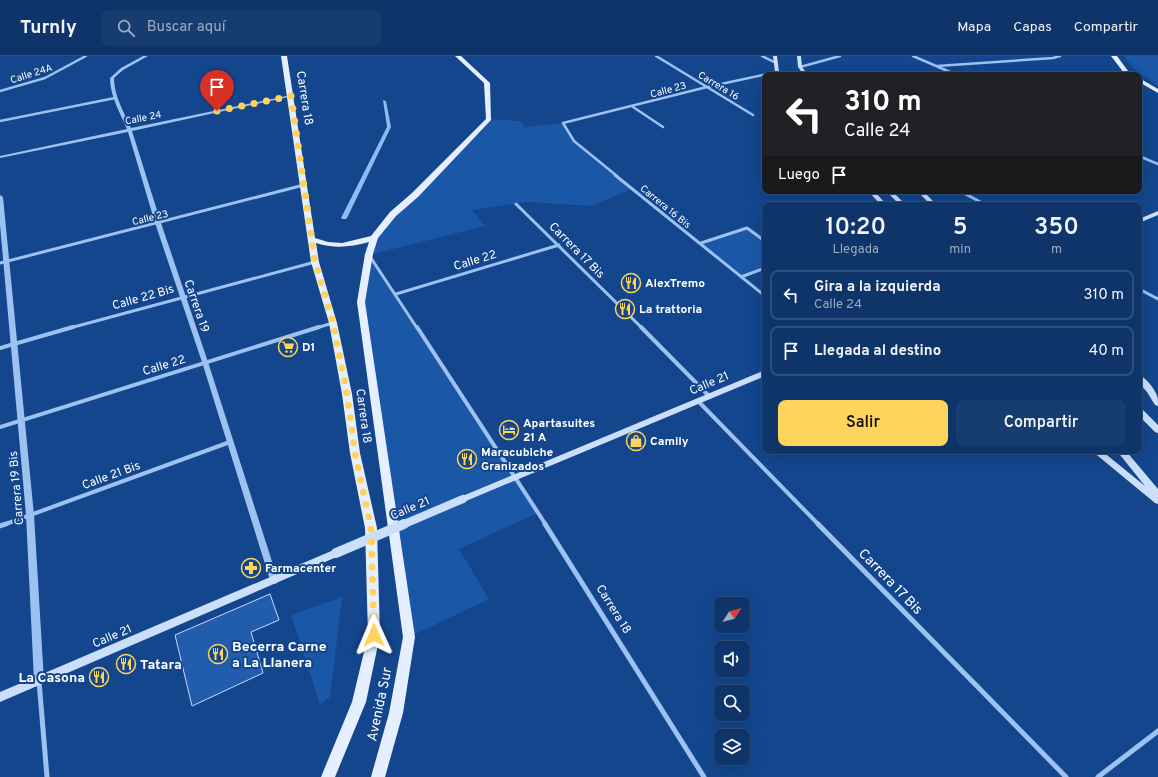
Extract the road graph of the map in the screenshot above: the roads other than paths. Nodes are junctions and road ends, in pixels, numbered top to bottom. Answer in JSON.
{"nodes":[{"id":1,"x":86,"y":56,"type":"edge"},
{"id":2,"x":146,"y":56,"type":"edge"},
{"id":3,"x":284,"y":56,"type":"edge"},
{"id":4,"x":458,"y":56,"type":"edge"},
{"id":5,"x":656,"y":56,"type":"edge"},
{"id":6,"x":762,"y":56,"type":"edge"},
{"id":7,"x":776,"y":56,"type":"edge"},
{"id":8,"x":800,"y":56,"type":"edge"},
{"id":9,"x":840,"y":56,"type":"edge"},
{"id":10,"x":913,"y":56,"type":"edge"},
{"id":11,"x":1060,"y":56,"type":"edge"},
{"id":12,"x":1114,"y":56,"type":"edge"},
{"id":13,"x":776,"y":63,"type":"junction"},
{"id":14,"x":800,"y":66,"type":"junction"},
{"id":15,"x":937,"y":66,"type":"junction"},
{"id":16,"x":778,"y":72,"type":"edge"},
{"id":17,"x":804,"y":72,"type":"edge"},
{"id":18,"x":950,"y":72,"type":"edge"},
{"id":19,"x":1126,"y":72,"type":"edge"},
{"id":20,"x":762,"y":77,"type":"edge"},
{"id":21,"x":1142,"y":82,"type":"edge"},
{"id":22,"x":707,"y":87,"type":"junction"},
{"id":23,"x":0,"y":91,"type":"edge"},
{"id":24,"x":1158,"y":91,"type":"edge"},
{"id":25,"x":291,"y":96,"type":"junction"},
{"id":26,"x":115,"y":98,"type":"junction"},
{"id":27,"x":633,"y":107,"type":"junction"},
{"id":28,"x":753,"y":115,"type":"dead end"},
{"id":29,"x":0,"y":121,"type":"edge"},
{"id":30,"x":563,"y":123,"type":"joint"},
{"id":31,"x":663,"y":127,"type":"dead end"},
{"id":32,"x":128,"y":129,"type":"junction"},
{"id":33,"x":0,"y":157,"type":"edge"},
{"id":34,"x":1142,"y":157,"type":"edge"},
{"id":35,"x":1158,"y":164,"type":"edge"},
{"id":36,"x":304,"y":185,"type":"junction"},
{"id":37,"x":874,"y":194,"type":"edge"},
{"id":38,"x":892,"y":194,"type":"edge"},
{"id":39,"x":923,"y":194,"type":"edge"},
{"id":40,"x":965,"y":194,"type":"edge"},
{"id":41,"x":0,"y":197,"type":"edge"},
{"id":42,"x":881,"y":202,"type":"edge"},
{"id":43,"x":900,"y":202,"type":"edge"},
{"id":44,"x":931,"y":202,"type":"edge"},
{"id":45,"x":980,"y":202,"type":"edge"},
{"id":46,"x":516,"y":204,"type":"dead end"},
{"id":47,"x":1158,"y":213,"type":"edge"},
{"id":48,"x":1142,"y":220,"type":"edge"},
{"id":49,"x":158,"y":223,"type":"junction"},
{"id":50,"x":374,"y":238,"type":"junction"},
{"id":51,"x":311,"y":239,"type":"junction"},
{"id":52,"x":762,"y":239,"type":"edge"},
{"id":53,"x":701,"y":243,"type":"junction"},
{"id":54,"x":559,"y":245,"type":"junction"},
{"id":55,"x":369,"y":254,"type":"junction"},
{"id":56,"x":3,"y":262,"type":"edge"},
{"id":57,"x":315,"y":262,"type":"junction"},
{"id":58,"x":762,"y":269,"type":"edge"},
{"id":59,"x":741,"y":277,"type":"junction"},
{"id":60,"x":1142,"y":291,"type":"edge"},
{"id":61,"x":396,"y":294,"type":"junction"},
{"id":62,"x":762,"y":294,"type":"edge"},
{"id":63,"x":182,"y":297,"type":"junction"},
{"id":64,"x":1158,"y":299,"type":"edge"},
{"id":65,"x":333,"y":323,"type":"junction"},
{"id":66,"x":14,"y":344,"type":"junction"},
{"id":67,"x":0,"y":348,"type":"edge"},
{"id":68,"x":205,"y":362,"type":"junction"},
{"id":69,"x":762,"y":374,"type":"edge"},
{"id":70,"x":1142,"y":381,"type":"edge"},
{"id":71,"x":709,"y":396,"type":"junction"},
{"id":72,"x":698,"y":402,"type":"junction"},
{"id":73,"x":1158,"y":403,"type":"edge"},
{"id":74,"x":1142,"y":415,"type":"edge"},
{"id":75,"x":21,"y":420,"type":"junction"},
{"id":76,"x":0,"y":427,"type":"edge"},
{"id":77,"x":1158,"y":430,"type":"edge"},
{"id":78,"x":230,"y":442,"type":"junction"},
{"id":79,"x":1100,"y":454,"type":"edge"},
{"id":80,"x":1124,"y":454,"type":"edge"},
{"id":81,"x":516,"y":478,"type":"junction"},
{"id":82,"x":1158,"y":495,"type":"edge"},
{"id":83,"x":1158,"y":501,"type":"edge"},
{"id":84,"x":30,"y":515,"type":"junction"},
{"id":85,"x":0,"y":526,"type":"edge"},
{"id":86,"x":274,"y":580,"type":"junction"},
{"id":87,"x":409,"y":636,"type":"joint"},
{"id":88,"x":39,"y":681,"type":"junction"},
{"id":89,"x":0,"y":697,"type":"edge"},
{"id":90,"x":1158,"y":731,"type":"edge"},
{"id":91,"x":47,"y":777,"type":"edge"},
{"id":92,"x":328,"y":777,"type":"edge"},
{"id":93,"x":378,"y":777,"type":"edge"},
{"id":94,"x":704,"y":777,"type":"edge"},
{"id":95,"x":1066,"y":777,"type":"edge"},
{"id":96,"x":1098,"y":777,"type":"edge"}],
"edges":[{"from":1,"to":23,"type":"street","name":"Calle 24A"},
{"from":2,"to":26,"type":"street","name":"Carrera 19"},
{"from":3,"to":25,"type":"main road","name":"Carrera 18"},
{"from":4,"to":50,"type":"main road","name":"Carrera 18"},
{"from":5,"to":22,"type":"street","name":"Carrera 16"},
{"from":6,"to":13,"type":"street"},
{"from":7,"to":13,"type":"main road"},
{"from":8,"to":14,"type":"main road"},
{"from":9,"to":14,"type":"street"},
{"from":10,"to":15,"type":"street"},
{"from":11,"to":15,"type":"street"},
{"from":12,"to":19,"type":"main road"},
{"from":13,"to":16,"type":"main road"},
{"from":14,"to":17,"type":"main road"},
{"from":15,"to":18,"type":"street"},
{"from":20,"to":22,"type":"street","name":"Calle 23"},
{"from":21,"to":24,"type":"main road"},
{"from":22,"to":27,"type":"street","name":"Calle 23"},
{"from":22,"to":28,"type":"street","name":"Carrera 16"},
{"from":25,"to":32,"type":"street","name":"Calle 24"},
{"from":25,"to":36,"type":"main road","name":"Carrera 18"},
{"from":26,"to":29,"type":"street"},
{"from":26,"to":32,"type":"street","name":"Carrera 19"},
{"from":27,"to":30,"type":"street","name":"Calle 23"},
{"from":27,"to":31,"type":"street"},
{"from":30,"to":53,"type":"street","name":"Carrera 16 Bis"},
{"from":32,"to":33,"type":"street","name":"Calle 24"},
{"from":32,"to":49,"type":"street","name":"Carrera 19"},
{"from":34,"to":35,"type":"street"},
{"from":36,"to":49,"type":"street","name":"Calle 23"},
{"from":36,"to":51,"type":"main road","name":"Carrera 18"},
{"from":37,"to":42,"type":"main road"},
{"from":38,"to":43,"type":"main road"},
{"from":39,"to":44,"type":"main road"},
{"from":40,"to":45,"type":"street"},
{"from":41,"to":56,"type":"street","name":"Carrera 19 Bis"},
{"from":46,"to":54,"type":"street","name":"Carrera 17 Bis"},
{"from":47,"to":48,"type":"main road"},
{"from":49,"to":56,"type":"street","name":"Calle 23"},
{"from":49,"to":63,"type":"street","name":"Carrera 19"},
{"from":50,"to":51,"type":"main road"},
{"from":50,"to":55,"type":"main road","name":"Carrera 18"},
{"from":51,"to":57,"type":"main road","name":"Carrera 18"},
{"from":52,"to":53,"type":"street"},
{"from":53,"to":59,"type":"street","name":"Carrera 16 Bis"},
{"from":54,"to":61,"type":"street","name":"Calle 22"},
{"from":54,"to":71,"type":"street","name":"Carrera 17 Bis"},
{"from":55,"to":61,"type":"street","name":"Carrera 18"},
{"from":55,"to":87,"type":"main road","name":"Carrera 18"},
{"from":56,"to":66,"type":"street","name":"Carrera 19 Bis"},
{"from":57,"to":63,"type":"street","name":"Calle 22 Bis"},
{"from":57,"to":65,"type":"main road","name":"Carrera 18"},
{"from":58,"to":59,"type":"street"},
{"from":59,"to":62,"type":"street","name":"Carrera 16 Bis"},
{"from":60,"to":64,"type":"street"},
{"from":61,"to":81,"type":"street","name":"Carrera 18"},
{"from":63,"to":66,"type":"street","name":"Calle 22 Bis"},
{"from":63,"to":68,"type":"street","name":"Carrera 19"},
{"from":65,"to":68,"type":"street","name":"Calle 22"},
{"from":65,"to":92,"type":"main road","name":"Carrera 18"},
{"from":66,"to":67,"type":"street","name":"Calle 22 Bis"},
{"from":66,"to":75,"type":"street","name":"Carrera 19 Bis"},
{"from":68,"to":75,"type":"street","name":"Calle 22"},
{"from":68,"to":78,"type":"street","name":"Carrera 19"},
{"from":69,"to":71,"type":"main road","name":"Calle 21"},
{"from":70,"to":73,"type":"main road"},
{"from":71,"to":72,"type":"main road","name":"Calle 21"},
{"from":72,"to":81,"type":"main road","name":"Calle 21"},
{"from":72,"to":95,"type":"street","name":"Carrera 17 Bis"},
{"from":74,"to":77,"type":"main road"},
{"from":75,"to":76,"type":"street","name":"Calle 22"},
{"from":75,"to":84,"type":"street","name":"Carrera 19 Bis"},
{"from":78,"to":84,"type":"street","name":"Calle 21 Bis"},
{"from":78,"to":86,"type":"street","name":"Carrera 19"},
{"from":79,"to":83,"type":"main road"},
{"from":80,"to":82,"type":"main road"},
{"from":81,"to":86,"type":"main road","name":"Calle 21","bridge":true},
{"from":81,"to":94,"type":"street","name":"Carrera 18"},
{"from":84,"to":85,"type":"street","name":"Calle 21 Bis"},
{"from":84,"to":88,"type":"street","name":"Carrera 19 Bis"},
{"from":86,"to":88,"type":"main road","name":"Calle 21"},
{"from":87,"to":93,"type":"main road","name":"Avenida Sur"},
{"from":88,"to":89,"type":"main road","name":"Calle 21"},
{"from":88,"to":91,"type":"street","name":"Carrera 19 Bis"},
{"from":90,"to":96,"type":"street"}]}
